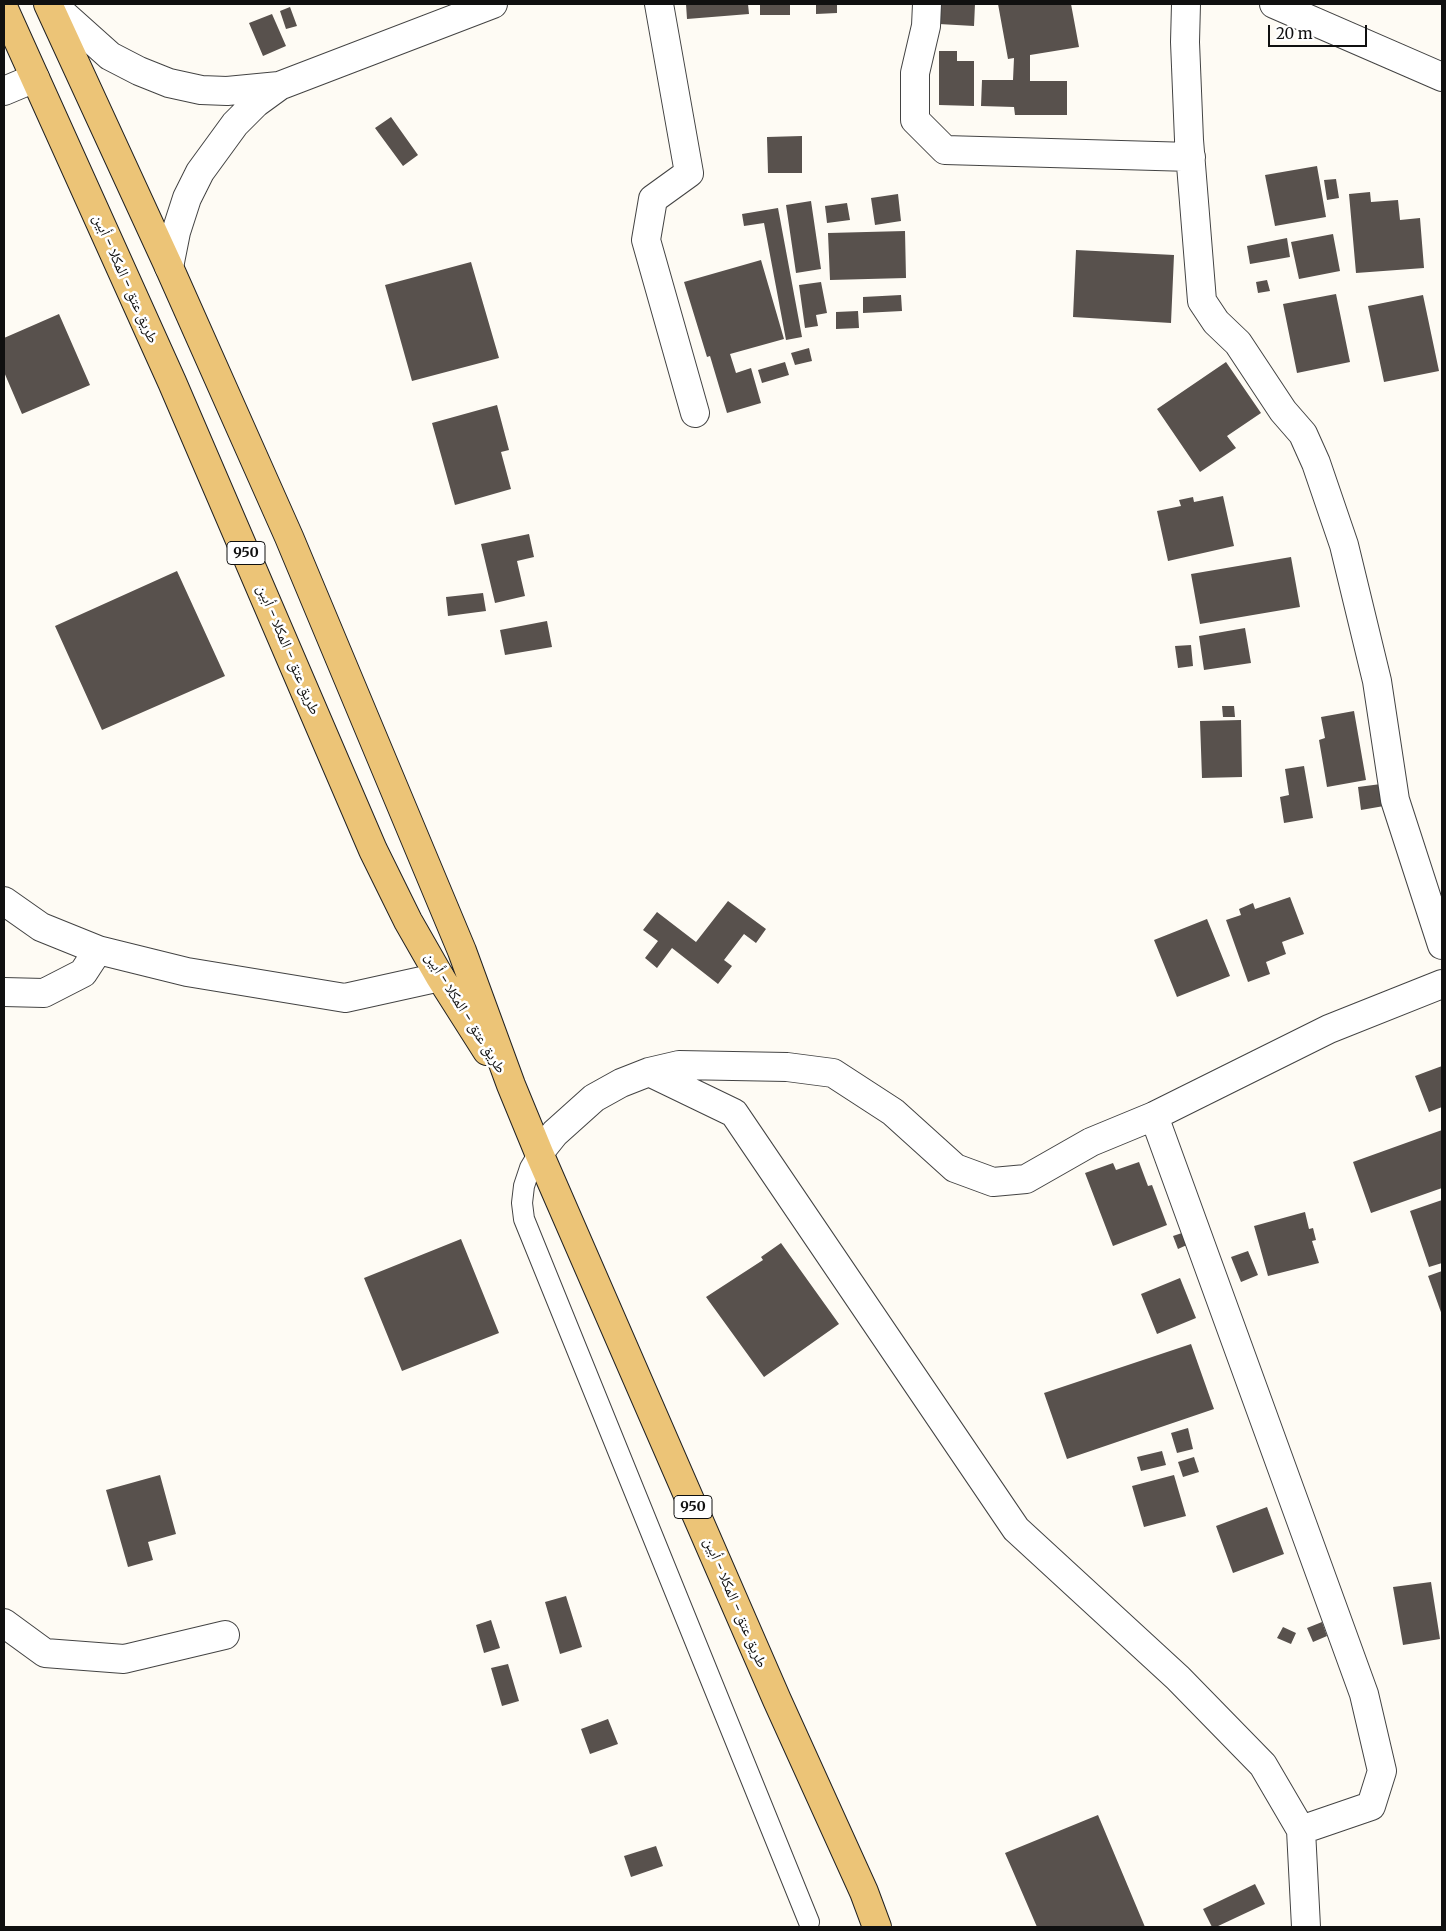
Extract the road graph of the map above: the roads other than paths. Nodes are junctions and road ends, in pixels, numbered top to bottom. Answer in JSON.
{"nodes":[{"id":1,"x":50,"y":4,"type":"edge"},
{"id":2,"x":493,"y":4,"type":"edge"},
{"id":3,"x":659,"y":4,"type":"edge"},
{"id":4,"x":927,"y":4,"type":"edge"},
{"id":5,"x":1186,"y":4,"type":"edge"},
{"id":6,"x":1274,"y":4,"type":"edge"},
{"id":7,"x":4,"y":9,"type":"edge"},
{"id":8,"x":1442,"y":76,"type":"edge"},
{"id":9,"x":35,"y":78,"type":"junction"},
{"id":10,"x":280,"y":86,"type":"junction"},
{"id":11,"x":4,"y":91,"type":"edge"},
{"id":12,"x":1191,"y":156,"type":"junction"},
{"id":13,"x":169,"y":267,"type":"junction"},
{"id":14,"x":695,"y":413,"type":"dead end"},
{"id":15,"x":4,"y":901,"type":"edge"},
{"id":16,"x":1442,"y":945,"type":"edge"},
{"id":17,"x":98,"y":950,"type":"junction"},
{"id":18,"x":440,"y":977,"type":"junction"},
{"id":19,"x":1442,"y":984,"type":"edge"},
{"id":20,"x":4,"y":992,"type":"edge"},
{"id":21,"x":649,"y":1072,"type":"junction"},
{"id":22,"x":511,"y":1085,"type":"junction"},
{"id":23,"x":1154,"y":1116,"type":"junction"},
{"id":24,"x":539,"y":1153,"type":"junction"},
{"id":25,"x":4,"y":1623,"type":"edge"},
{"id":26,"x":225,"y":1635,"type":"dead end"},
{"id":27,"x":1301,"y":1830,"type":"junction"},
{"id":28,"x":809,"y":1922,"type":"dead end"},
{"id":29,"x":878,"y":1927,"type":"edge"},
{"id":30,"x":1306,"y":1927,"type":"edge"}],
"edges":[{"from":1,"to":10,"type":"street"},
{"from":1,"to":13,"type":"main road","name":"طريق عتق - المكلا - أبين","number":"950"},
{"from":2,"to":10,"type":"street"},
{"from":3,"to":14,"type":"street"},
{"from":4,"to":12,"type":"street"},
{"from":5,"to":12,"type":"street"},
{"from":6,"to":8,"type":"street"},
{"from":7,"to":9,"type":"main road","name":"طريق عتق - المكلا - أبين","number":"950"},
{"from":9,"to":11,"type":"street"},
{"from":9,"to":18,"type":"main road","name":"طريق عتق - المكلا - أبين","number":"950"},
{"from":10,"to":13,"type":"street"},
{"from":12,"to":16,"type":"street"},
{"from":13,"to":22,"type":"main road","name":"طريق عتق - المكلا - أبين","number":"950"},
{"from":15,"to":17,"type":"street"},
{"from":17,"to":18,"type":"street"},
{"from":17,"to":20,"type":"street"},
{"from":18,"to":22,"type":"main road","name":"طريق عتق - المكلا - أبين","number":"950"},
{"from":19,"to":23,"type":"street"},
{"from":21,"to":23,"type":"street"},
{"from":21,"to":24,"type":"street"},
{"from":21,"to":27,"type":"street"},
{"from":22,"to":24,"type":"main road","name":"طريق عتق - المكلا - أبين","number":"950"},
{"from":23,"to":27,"type":"street"},
{"from":24,"to":28,"type":"lane"},
{"from":24,"to":29,"type":"main road","name":"طريق عتق - المكلا - أبين","number":"950"},
{"from":25,"to":26,"type":"street"},
{"from":27,"to":30,"type":"street"}]}
